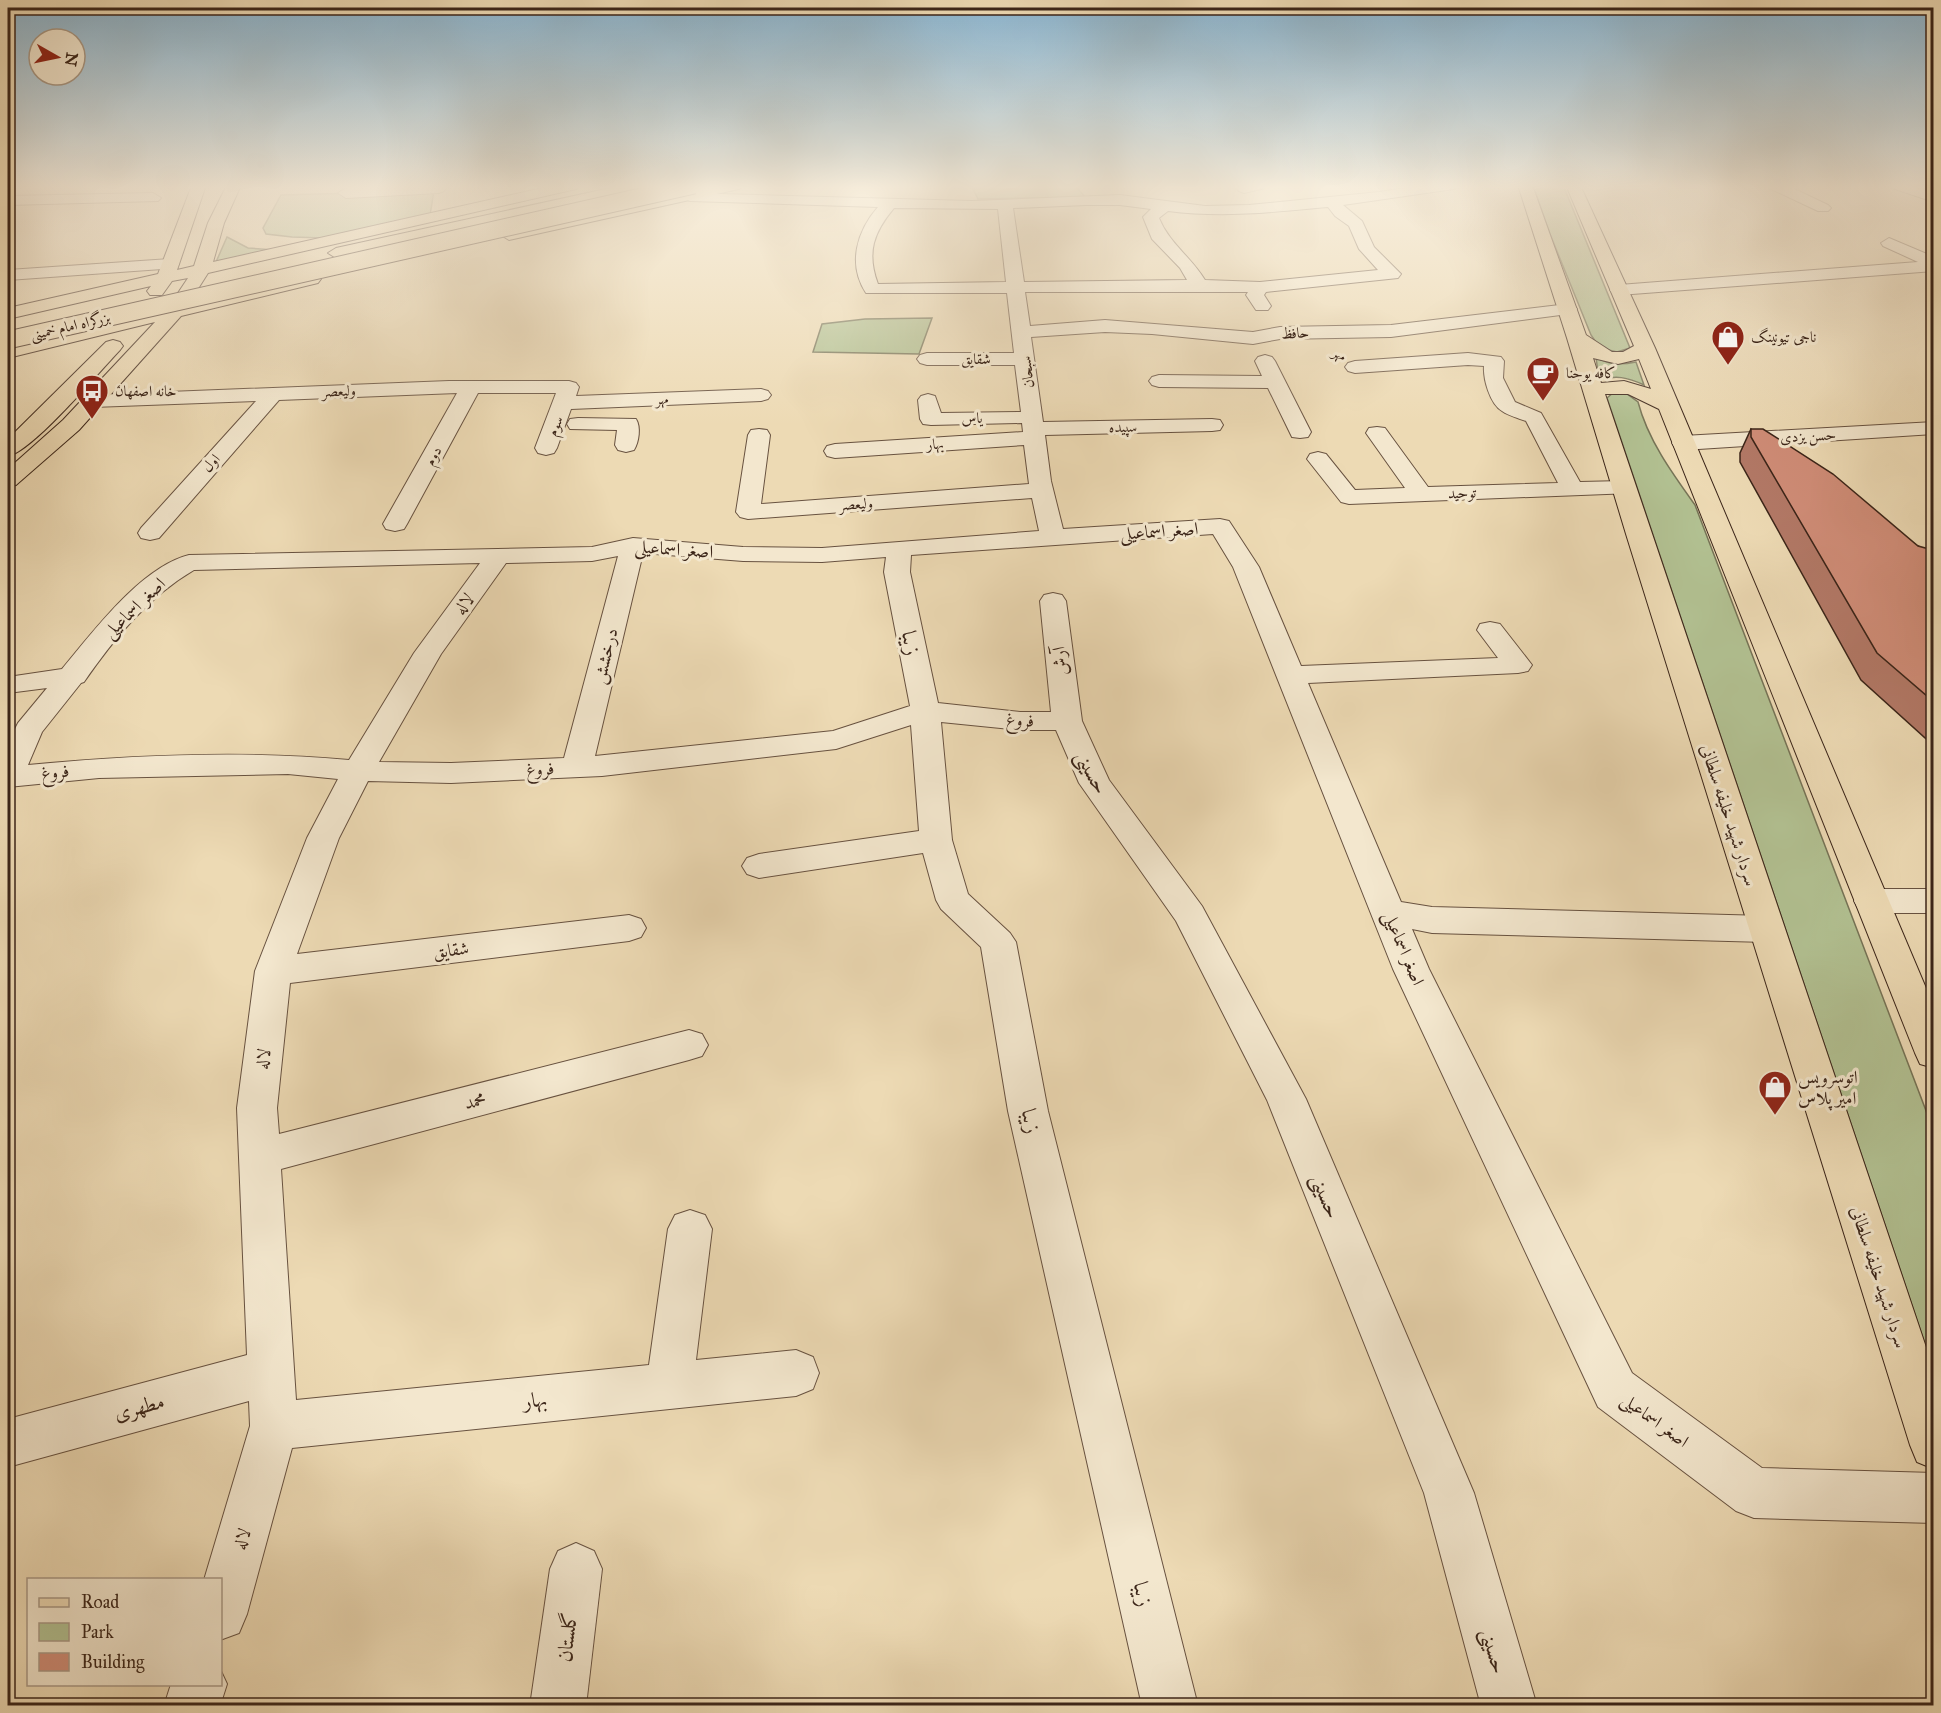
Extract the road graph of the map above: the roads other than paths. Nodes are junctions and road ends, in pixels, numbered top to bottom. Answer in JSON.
{"nodes":[{"id":1,"x":170,"y":265,"type":"edge"},
{"id":2,"x":203,"y":265,"type":"edge"},
{"id":3,"x":220,"y":265,"type":"edge"},
{"id":4,"x":282,"y":265,"type":"edge"},
{"id":5,"x":338,"y":265,"type":"edge"},
{"id":6,"x":370,"y":265,"type":"edge"},
{"id":7,"x":865,"y":265,"type":"edge"},
{"id":8,"x":1020,"y":265,"type":"edge"},
{"id":9,"x":1164,"y":265,"type":"dead end"},
{"id":10,"x":1187,"y":265,"type":"joint"},
{"id":11,"x":1383,"y":265,"type":"edge"},
{"id":12,"x":1553,"y":265,"type":"edge"},
{"id":13,"x":1610,"y":265,"type":"edge"},
{"id":14,"x":1927,"y":265,"type":"edge"},
{"id":15,"x":1912,"y":267,"type":"junction"},
{"id":16,"x":202,"y":269,"type":"junction"},
{"id":17,"x":168,"y":270,"type":"junction"},
{"id":18,"x":8,"y":275,"type":"edge"},
{"id":19,"x":1934,"y":280,"type":"edge"},
{"id":20,"x":1199,"y":285,"type":"junction"},
{"id":21,"x":1260,"y":287,"type":"junction"},
{"id":22,"x":1017,"y":288,"type":"junction"},
{"id":23,"x":1620,"y":290,"type":"junction"},
{"id":24,"x":225,"y":301,"type":"junction"},
{"id":25,"x":8,"y":313,"type":"edge"},
{"id":26,"x":173,"y":314,"type":"junction"},
{"id":27,"x":1573,"y":323,"type":"junction"},
{"id":28,"x":132,"y":324,"type":"junction"},
{"id":29,"x":8,"y":326,"type":"edge"},
{"id":30,"x":156,"y":332,"type":"junction"},
{"id":31,"x":1023,"y":332,"type":"junction"},
{"id":32,"x":1305,"y":332,"type":"junction"},
{"id":33,"x":1280,"y":333,"type":"junction"},
{"id":34,"x":1253,"y":338,"type":"junction"},
{"id":35,"x":8,"y":340,"type":"edge"},
{"id":36,"x":32,"y":346,"type":"junction"},
{"id":37,"x":1645,"y":348,"type":"junction"},
{"id":38,"x":8,"y":352,"type":"edge"},
{"id":39,"x":927,"y":359,"type":"dead end"},
{"id":40,"x":1025,"y":359,"type":"junction"},
{"id":41,"x":95,"y":366,"type":"junction"},
{"id":42,"x":1355,"y":367,"type":"junction"},
{"id":43,"x":1159,"y":381,"type":"dead end"},
{"id":44,"x":1275,"y":382,"type":"junction"},
{"id":45,"x":109,"y":384,"type":"junction"},
{"id":46,"x":75,"y":385,"type":"junction"},
{"id":47,"x":1365,"y":385,"type":"dead end"},
{"id":48,"x":471,"y":387,"type":"junction"},
{"id":49,"x":1594,"y":391,"type":"junction"},
{"id":50,"x":273,"y":394,"type":"junction"},
{"id":51,"x":761,"y":395,"type":"dead end"},
{"id":52,"x":928,"y":400,"type":"dead end"},
{"id":53,"x":93,"y":401,"type":"junction"},
{"id":54,"x":564,"y":404,"type":"junction"},
{"id":55,"x":1668,"y":405,"type":"junction"},
{"id":56,"x":555,"y":424,"type":"junction"},
{"id":57,"x":1212,"y":425,"type":"dead end"},
{"id":58,"x":1033,"y":428,"type":"junction"},
{"id":59,"x":1930,"y":431,"type":"edge"},
{"id":60,"x":1300,"y":432,"type":"dead end"},
{"id":61,"x":1377,"y":433,"type":"dead end"},
{"id":62,"x":759,"y":435,"type":"dead end"},
{"id":63,"x":1749,"y":439,"type":"junction"},
{"id":64,"x":1683,"y":443,"type":"junction"},
{"id":65,"x":626,"y":445,"type":"dead end"},
{"id":66,"x":546,"y":448,"type":"dead end"},
{"id":67,"x":8,"y":450,"type":"edge"},
{"id":68,"x":835,"y":451,"type":"dead end"},
{"id":69,"x":1780,"y":458,"type":"edge"},
{"id":70,"x":1317,"y":459,"type":"dead end"},
{"id":71,"x":8,"y":480,"type":"edge"},
{"id":72,"x":1624,"y":488,"type":"junction"},
{"id":73,"x":1042,"y":490,"type":"junction"},
{"id":74,"x":1573,"y":490,"type":"junction"},
{"id":75,"x":1422,"y":495,"type":"junction"},
{"id":76,"x":395,"y":525,"type":"dead end"},
{"id":77,"x":150,"y":533,"type":"dead end"},
{"id":78,"x":1053,"y":539,"type":"junction"},
{"id":79,"x":633,"y":545,"type":"junction"},
{"id":80,"x":899,"y":548,"type":"junction"},
{"id":81,"x":499,"y":555,"type":"junction"},
{"id":82,"x":1053,"y":601,"type":"dead end"},
{"id":83,"x":1490,"y":630,"type":"dead end"},
{"id":84,"x":1292,"y":675,"type":"junction"},
{"id":85,"x":74,"y":676,"type":"junction"},
{"id":86,"x":8,"y":685,"type":"edge"},
{"id":87,"x":925,"y":711,"type":"junction"},
{"id":88,"x":1067,"y":721,"type":"junction"},
{"id":89,"x":578,"y":768,"type":"junction"},
{"id":90,"x":358,"y":771,"type":"junction"},
{"id":91,"x":8,"y":777,"type":"edge"},
{"id":92,"x":936,"y":840,"type":"junction"},
{"id":93,"x":759,"y":866,"type":"dead end"},
{"id":94,"x":1871,"y":901,"type":"junction"},
{"id":95,"x":1934,"y":901,"type":"edge"},
{"id":96,"x":1389,"y":913,"type":"junction"},
{"id":97,"x":629,"y":928,"type":"dead end"},
{"id":98,"x":1766,"y":928,"type":"junction"},
{"id":99,"x":273,"y":971,"type":"junction"},
{"id":100,"x":689,"y":1045,"type":"dead end"},
{"id":101,"x":1934,"y":1053,"type":"edge"},
{"id":102,"x":260,"y":1157,"type":"junction"},
{"id":103,"x":690,"y":1229,"type":"dead end"},
{"id":104,"x":271,"y":1372,"type":"junction"},
{"id":105,"x":796,"y":1372,"type":"dead end"},
{"id":106,"x":669,"y":1386,"type":"junction"},
{"id":107,"x":274,"y":1426,"type":"junction"},
{"id":108,"x":8,"y":1443,"type":"edge"},
{"id":109,"x":1934,"y":1445,"type":"edge"},
{"id":110,"x":1934,"y":1498,"type":"edge"},
{"id":111,"x":576,"y":1569,"type":"dead end"},
{"id":112,"x":222,"y":1607,"type":"edge"},
{"id":113,"x":198,"y":1686,"type":"edge"},
{"id":114,"x":192,"y":1706,"type":"edge"},
{"id":115,"x":558,"y":1706,"type":"edge"},
{"id":116,"x":1170,"y":1706,"type":"edge"},
{"id":117,"x":1509,"y":1706,"type":"edge"}],
"edges":[{"from":1,"to":17,"type":"main road"},
{"from":2,"to":16,"type":"main road"},
{"from":3,"to":16,"type":"main road"},
{"from":4,"to":29,"type":"main road","name":"بزرگراه امام خمینی"},
{"from":5,"to":35,"type":"main road","name":"بزرگراه امام خمینی","bridge":true},
{"from":6,"to":24,"type":"main road"},
{"from":7,"to":22,"type":"street"},
{"from":8,"to":22,"type":"street","name":"سبحان"},
{"from":9,"to":10,"type":"street"},
{"from":10,"to":20,"type":"street"},
{"from":11,"to":21,"type":"street"},
{"from":12,"to":27,"type":"main road","name":"سردار شهید خلیفه سلطانی"},
{"from":13,"to":23,"type":"main road"},
{"from":14,"to":15,"type":"street"},
{"from":15,"to":19,"type":"street"},
{"from":15,"to":23,"type":"street"},
{"from":16,"to":17,"type":"main road"},
{"from":16,"to":26,"type":"main road"},
{"from":17,"to":18,"type":"street"},
{"from":17,"to":25,"type":"main road"},
{"from":17,"to":28,"type":"main road"},
{"from":20,"to":21,"type":"street"},
{"from":20,"to":22,"type":"street"},
{"from":21,"to":33,"type":"street"},
{"from":22,"to":31,"type":"street","name":"سبحان"},
{"from":23,"to":37,"type":"main road"},
{"from":24,"to":26,"type":"main road"},
{"from":24,"to":30,"type":"main road"},
{"from":26,"to":28,"type":"main road"},
{"from":26,"to":30,"type":"main road"},
{"from":27,"to":32,"type":"street","name":"حافظ"},
{"from":27,"to":37,"type":"main road"},
{"from":27,"to":49,"type":"main road","name":"سردار شهید خلیفه سلطانی"},
{"from":28,"to":36,"type":"main road"},
{"from":28,"to":41,"type":"main road"},
{"from":30,"to":45,"type":"main road"},
{"from":31,"to":34,"type":"street","name":"حافظ"},
{"from":31,"to":40,"type":"street","name":"سبحان"},
{"from":32,"to":33,"type":"street","name":"حافظ"},
{"from":32,"to":42,"type":"street","name":"مهر"},
{"from":33,"to":34,"type":"street","name":"حافظ"},
{"from":34,"to":44,"type":"street"},
{"from":36,"to":38,"type":"main road"},
{"from":36,"to":41,"type":"main road"},
{"from":37,"to":55,"type":"main road"},
{"from":39,"to":40,"type":"street","name":"شقایق"},
{"from":40,"to":58,"type":"street","name":"سبحان"},
{"from":41,"to":46,"type":"main road"},
{"from":42,"to":47,"type":"street","name":"مهر"},
{"from":42,"to":74,"type":"street"},
{"from":43,"to":44,"type":"street"},
{"from":44,"to":60,"type":"street"},
{"from":45,"to":46,"type":"main road"},
{"from":45,"to":53,"type":"main road"},
{"from":46,"to":67,"type":"main road"},
{"from":48,"to":50,"type":"street","name":"ولیعصر"},
{"from":48,"to":54,"type":"street","name":"ولیعصر"},
{"from":48,"to":76,"type":"street","name":"دوم"},
{"from":49,"to":55,"type":"main road"},
{"from":49,"to":72,"type":"main road","name":"سردار شهید خلیفه سلطانی"},
{"from":50,"to":53,"type":"street","name":"ولیعصر"},
{"from":50,"to":77,"type":"street","name":"اول"},
{"from":51,"to":54,"type":"street","name":"مهر"},
{"from":52,"to":58,"type":"street","name":"یاس"},
{"from":53,"to":71,"type":"main road"},
{"from":54,"to":56,"type":"street","name":"سوم"},
{"from":55,"to":64,"type":"main road"},
{"from":56,"to":65,"type":"street"},
{"from":56,"to":66,"type":"street","name":"سوم"},
{"from":57,"to":58,"type":"street","name":"سپیده"},
{"from":58,"to":68,"type":"street","name":"بهار"},
{"from":58,"to":73,"type":"street","name":"سبحان"},
{"from":59,"to":63,"type":"street","name":"حسن یزدی"},
{"from":61,"to":75,"type":"street"},
{"from":62,"to":73,"type":"street","name":"ولیعصر"},
{"from":63,"to":64,"type":"street","name":"حسن یزدی"},
{"from":63,"to":69,"type":"street"},
{"from":64,"to":94,"type":"main road"},
{"from":70,"to":75,"type":"street","name":"توحید"},
{"from":72,"to":74,"type":"street","name":"توحید"},
{"from":72,"to":98,"type":"main road","name":"سردار شهید خلیفه سلطانی"},
{"from":73,"to":78,"type":"street","name":"سبحان"},
{"from":74,"to":75,"type":"street","name":"توحید"},
{"from":78,"to":80,"type":"street","name":"اصغر اسماعیلی"},
{"from":78,"to":84,"type":"street","name":"اصغر اسماعیلی"},
{"from":79,"to":80,"type":"street","name":"اصغر اسماعیلی"},
{"from":79,"to":81,"type":"street","name":"اصغر اسماعیلی"},
{"from":79,"to":89,"type":"street","name":"درخشش"},
{"from":80,"to":87,"type":"street","name":"زیبا"},
{"from":81,"to":85,"type":"street","name":"اصغر اسماعیلی"},
{"from":81,"to":90,"type":"street","name":"لاله"},
{"from":82,"to":88,"type":"street","name":"آرش"},
{"from":83,"to":84,"type":"street"},
{"from":84,"to":96,"type":"street","name":"اصغر اسماعیلی"},
{"from":85,"to":86,"type":"street"},
{"from":85,"to":91,"type":"street","name":"اصغر اسماعیلی"},
{"from":87,"to":88,"type":"street","name":"فروغ"},
{"from":87,"to":89,"type":"street","name":"فروغ"},
{"from":87,"to":92,"type":"street","name":"زیبا"},
{"from":88,"to":117,"type":"street","name":"حسینی"},
{"from":89,"to":90,"type":"street","name":"فروغ"},
{"from":90,"to":91,"type":"street","name":"فروغ"},
{"from":90,"to":99,"type":"street","name":"لاله"},
{"from":92,"to":93,"type":"street"},
{"from":92,"to":116,"type":"street","name":"زیبا"},
{"from":94,"to":95,"type":"street"},
{"from":94,"to":101,"type":"main road"},
{"from":96,"to":98,"type":"street"},
{"from":96,"to":110,"type":"street","name":"اصغر اسماعیلی"},
{"from":97,"to":99,"type":"street","name":"شقایق"},
{"from":98,"to":109,"type":"main road","name":"سردار شهید خلیفه سلطانی"},
{"from":99,"to":102,"type":"street","name":"لاله"},
{"from":100,"to":102,"type":"street","name":"محمد"},
{"from":102,"to":104,"type":"street","name":"لاله"},
{"from":103,"to":106,"type":"street"},
{"from":104,"to":107,"type":"street","name":"لاله"},
{"from":104,"to":108,"type":"street","name":"مطهری"},
{"from":105,"to":106,"type":"street","name":"بهار"},
{"from":106,"to":107,"type":"street","name":"بهار"},
{"from":107,"to":112,"type":"street","name":"لاله"},
{"from":111,"to":115,"type":"street","name":"گلستان"},
{"from":113,"to":114,"type":"street"}]}
